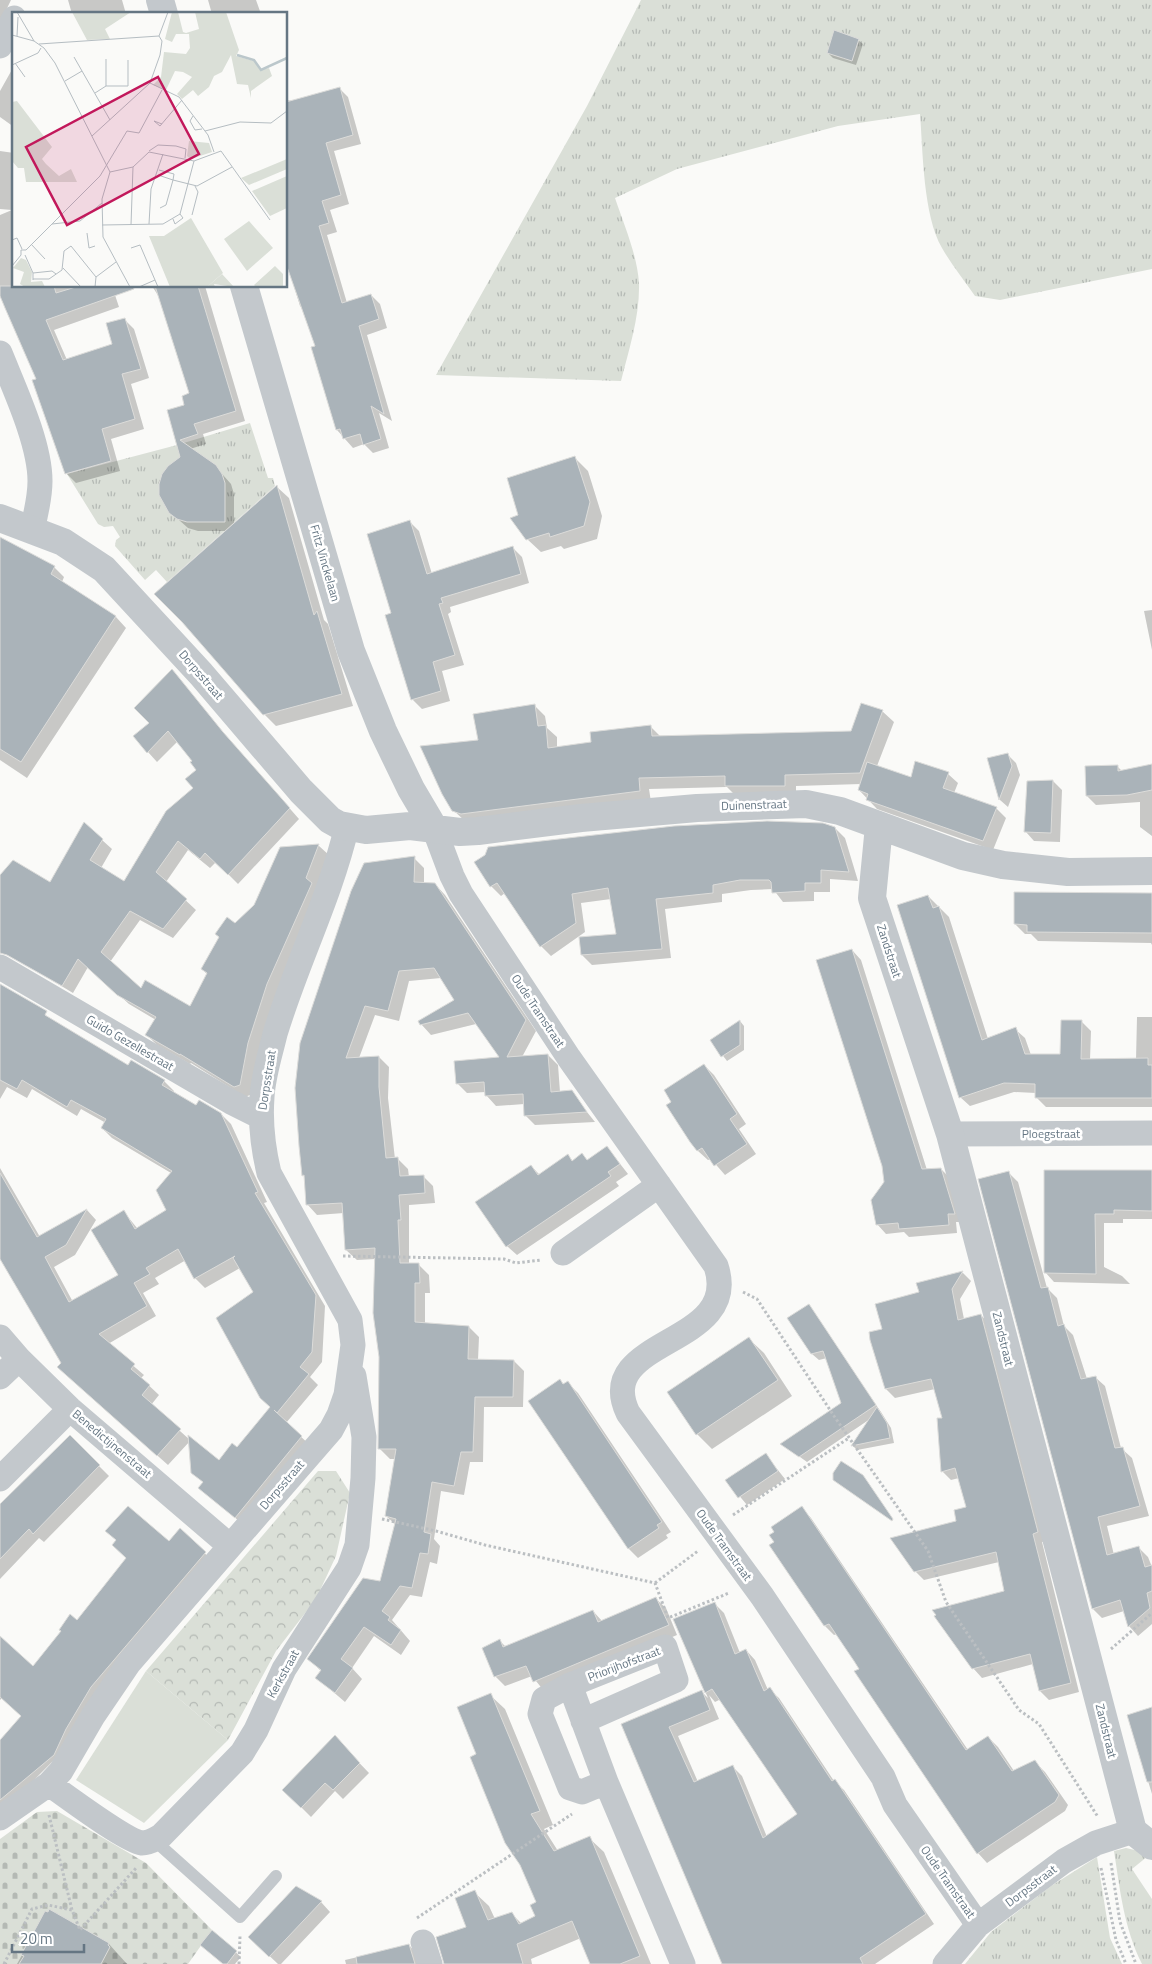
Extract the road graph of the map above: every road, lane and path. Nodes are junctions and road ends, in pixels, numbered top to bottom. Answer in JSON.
{"nodes":[{"id":1,"x":22,"y":0,"type":"edge"},
{"id":2,"x":17,"y":12,"type":"edge"},
{"id":3,"x":12,"y":22,"type":"edge"},
{"id":4,"x":0,"y":46,"type":"edge"},
{"id":5,"x":245,"y":288,"type":"edge"},
{"id":6,"x":0,"y":353,"type":"edge"},
{"id":7,"x":0,"y":518,"type":"edge"},
{"id":8,"x":32,"y":530,"type":"junction"},
{"id":9,"x":347,"y":826,"type":"junction"},
{"id":10,"x":879,"y":826,"type":"junction"},
{"id":11,"x":434,"y":828,"type":"junction"},
{"id":12,"x":1152,"y":871,"type":"edge"},
{"id":13,"x":0,"y":967,"type":"edge"},
{"id":14,"x":261,"y":1117,"type":"junction"},
{"id":15,"x":1152,"y":1133,"type":"edge"},
{"id":16,"x":950,"y":1134,"type":"junction"},
{"id":17,"x":659,"y":1186,"type":"junction"},
{"id":18,"x":563,"y":1253,"type":"joint"},
{"id":19,"x":321,"y":1266,"type":"junction"},
{"id":20,"x":721,"y":1281,"type":"junction"},
{"id":21,"x":0,"y":1337,"type":"edge"},
{"id":22,"x":19,"y":1359,"type":"junction"},
{"id":23,"x":352,"y":1361,"type":"junction"},
{"id":24,"x":0,"y":1377,"type":"edge"},
{"id":25,"x":70,"y":1409,"type":"junction"},
{"id":26,"x":849,"y":1438,"type":"junction"},
{"id":27,"x":0,"y":1479,"type":"edge"},
{"id":28,"x":361,"y":1514,"type":"junction"},
{"id":29,"x":715,"y":1533,"type":"junction"},
{"id":30,"x":230,"y":1546,"type":"junction"},
{"id":31,"x":654,"y":1583,"type":"junction"},
{"id":32,"x":754,"y":1585,"type":"junction"},
{"id":33,"x":1152,"y":1613,"type":"edge"},
{"id":34,"x":1089,"y":1664,"type":"junction"},
{"id":35,"x":570,"y":1685,"type":"junction"},
{"id":36,"x":584,"y":1721,"type":"junction"},
{"id":37,"x":606,"y":1782,"type":"junction"},
{"id":38,"x":49,"y":1784,"type":"junction"},
{"id":39,"x":577,"y":1809,"type":"dead end"},
{"id":40,"x":0,"y":1818,"type":"edge"},
{"id":41,"x":154,"y":1840,"type":"junction"},
{"id":42,"x":1122,"y":1840,"type":"edge"},
{"id":43,"x":276,"y":1876,"type":"dead end"},
{"id":44,"x":72,"y":1910,"type":"junction"},
{"id":45,"x":240,"y":1918,"type":"junction"},
{"id":46,"x":978,"y":1925,"type":"junction"},
{"id":47,"x":427,"y":1953,"type":"edge"},
{"id":48,"x":4,"y":1964,"type":"edge"},
{"id":49,"x":239,"y":1964,"type":"edge"},
{"id":50,"x":683,"y":1964,"type":"edge"},
{"id":51,"x":945,"y":1964,"type":"edge"},
{"id":52,"x":1126,"y":1964,"type":"edge"},
{"id":53,"x":1136,"y":1964,"type":"edge"}],
"edges":[{"from":1,"to":2,"type":"street"},
{"from":3,"to":4,"type":"street"},
{"from":5,"to":11,"type":"street","name":"Fritz Vinckelaan"},
{"from":6,"to":8,"type":"street"},
{"from":7,"to":8,"type":"street","name":"Dorpsstraat"},
{"from":8,"to":9,"type":"street","name":"Dorpsstraat"},
{"from":9,"to":11,"type":"street","name":"Duinenstraat"},
{"from":9,"to":14,"type":"street","name":"Dorpsstraat"},
{"from":10,"to":11,"type":"street","name":"Duinenstraat"},
{"from":10,"to":12,"type":"street","name":"Duinenstraat"},
{"from":10,"to":16,"type":"street","name":"Zandstraat"},
{"from":11,"to":17,"type":"street","name":"Oude Tramstraat"},
{"from":13,"to":14,"type":"street","name":"Guido Gezellestraat"},
{"from":14,"to":19,"type":"street","name":"Dorpsstraat"},
{"from":15,"to":16,"type":"street","name":"Ploegstraat"},
{"from":16,"to":34,"type":"street","name":"Zandstraat"},
{"from":17,"to":18,"type":"street"},
{"from":17,"to":20,"type":"street","name":"Oude Tramstraat"},
{"from":18,"to":19,"type":"path"},
{"from":19,"to":23,"type":"street","name":"Dorpsstraat"},
{"from":20,"to":26,"type":"path"},
{"from":20,"to":29,"type":"street","name":"Oude Tramstraat"},
{"from":21,"to":22,"type":"street","name":"Benedictijnenstraat"},
{"from":22,"to":24,"type":"street"},
{"from":22,"to":25,"type":"street","name":"Benedictijnenstraat"},
{"from":23,"to":28,"type":"street","name":"Kerkstraat"},
{"from":23,"to":30,"type":"street","name":"Dorpsstraat"},
{"from":25,"to":27,"type":"street"},
{"from":25,"to":30,"type":"street","name":"Benedictijnenstraat"},
{"from":26,"to":29,"type":"path"},
{"from":26,"to":42,"type":"path"},
{"from":28,"to":31,"type":"path"},
{"from":28,"to":41,"type":"street","name":"Kerkstraat"},
{"from":29,"to":31,"type":"path"},
{"from":29,"to":32,"type":"street","name":"Oude Tramstraat"},
{"from":30,"to":38,"type":"street","name":"Dorpsstraat"},
{"from":31,"to":32,"type":"path"},
{"from":32,"to":46,"type":"street","name":"Oude Tramstraat"},
{"from":33,"to":34,"type":"path"},
{"from":34,"to":42,"type":"street","name":"Zandstraat"},
{"from":35,"to":36,"type":"street"},
{"from":35,"to":36,"type":"street","name":"Priorijhofstraat"},
{"from":35,"to":37,"type":"street","name":"Priorijhofstraat"},
{"from":36,"to":37,"type":"street"},
{"from":37,"to":50,"type":"street"},
{"from":38,"to":40,"type":"street","name":"Dorpsstraat"},
{"from":38,"to":41,"type":"street"},
{"from":38,"to":44,"type":"path"},
{"from":39,"to":47,"type":"path"},
{"from":41,"to":44,"type":"path"},
{"from":41,"to":45,"type":"lane"},
{"from":42,"to":46,"type":"street","name":"Dorpsstraat"},
{"from":42,"to":52,"type":"path"},
{"from":42,"to":53,"type":"path"},
{"from":43,"to":45,"type":"lane"},
{"from":44,"to":48,"type":"path"},
{"from":45,"to":49,"type":"path"},
{"from":46,"to":51,"type":"street","name":"Dorpsstraat"}]}
